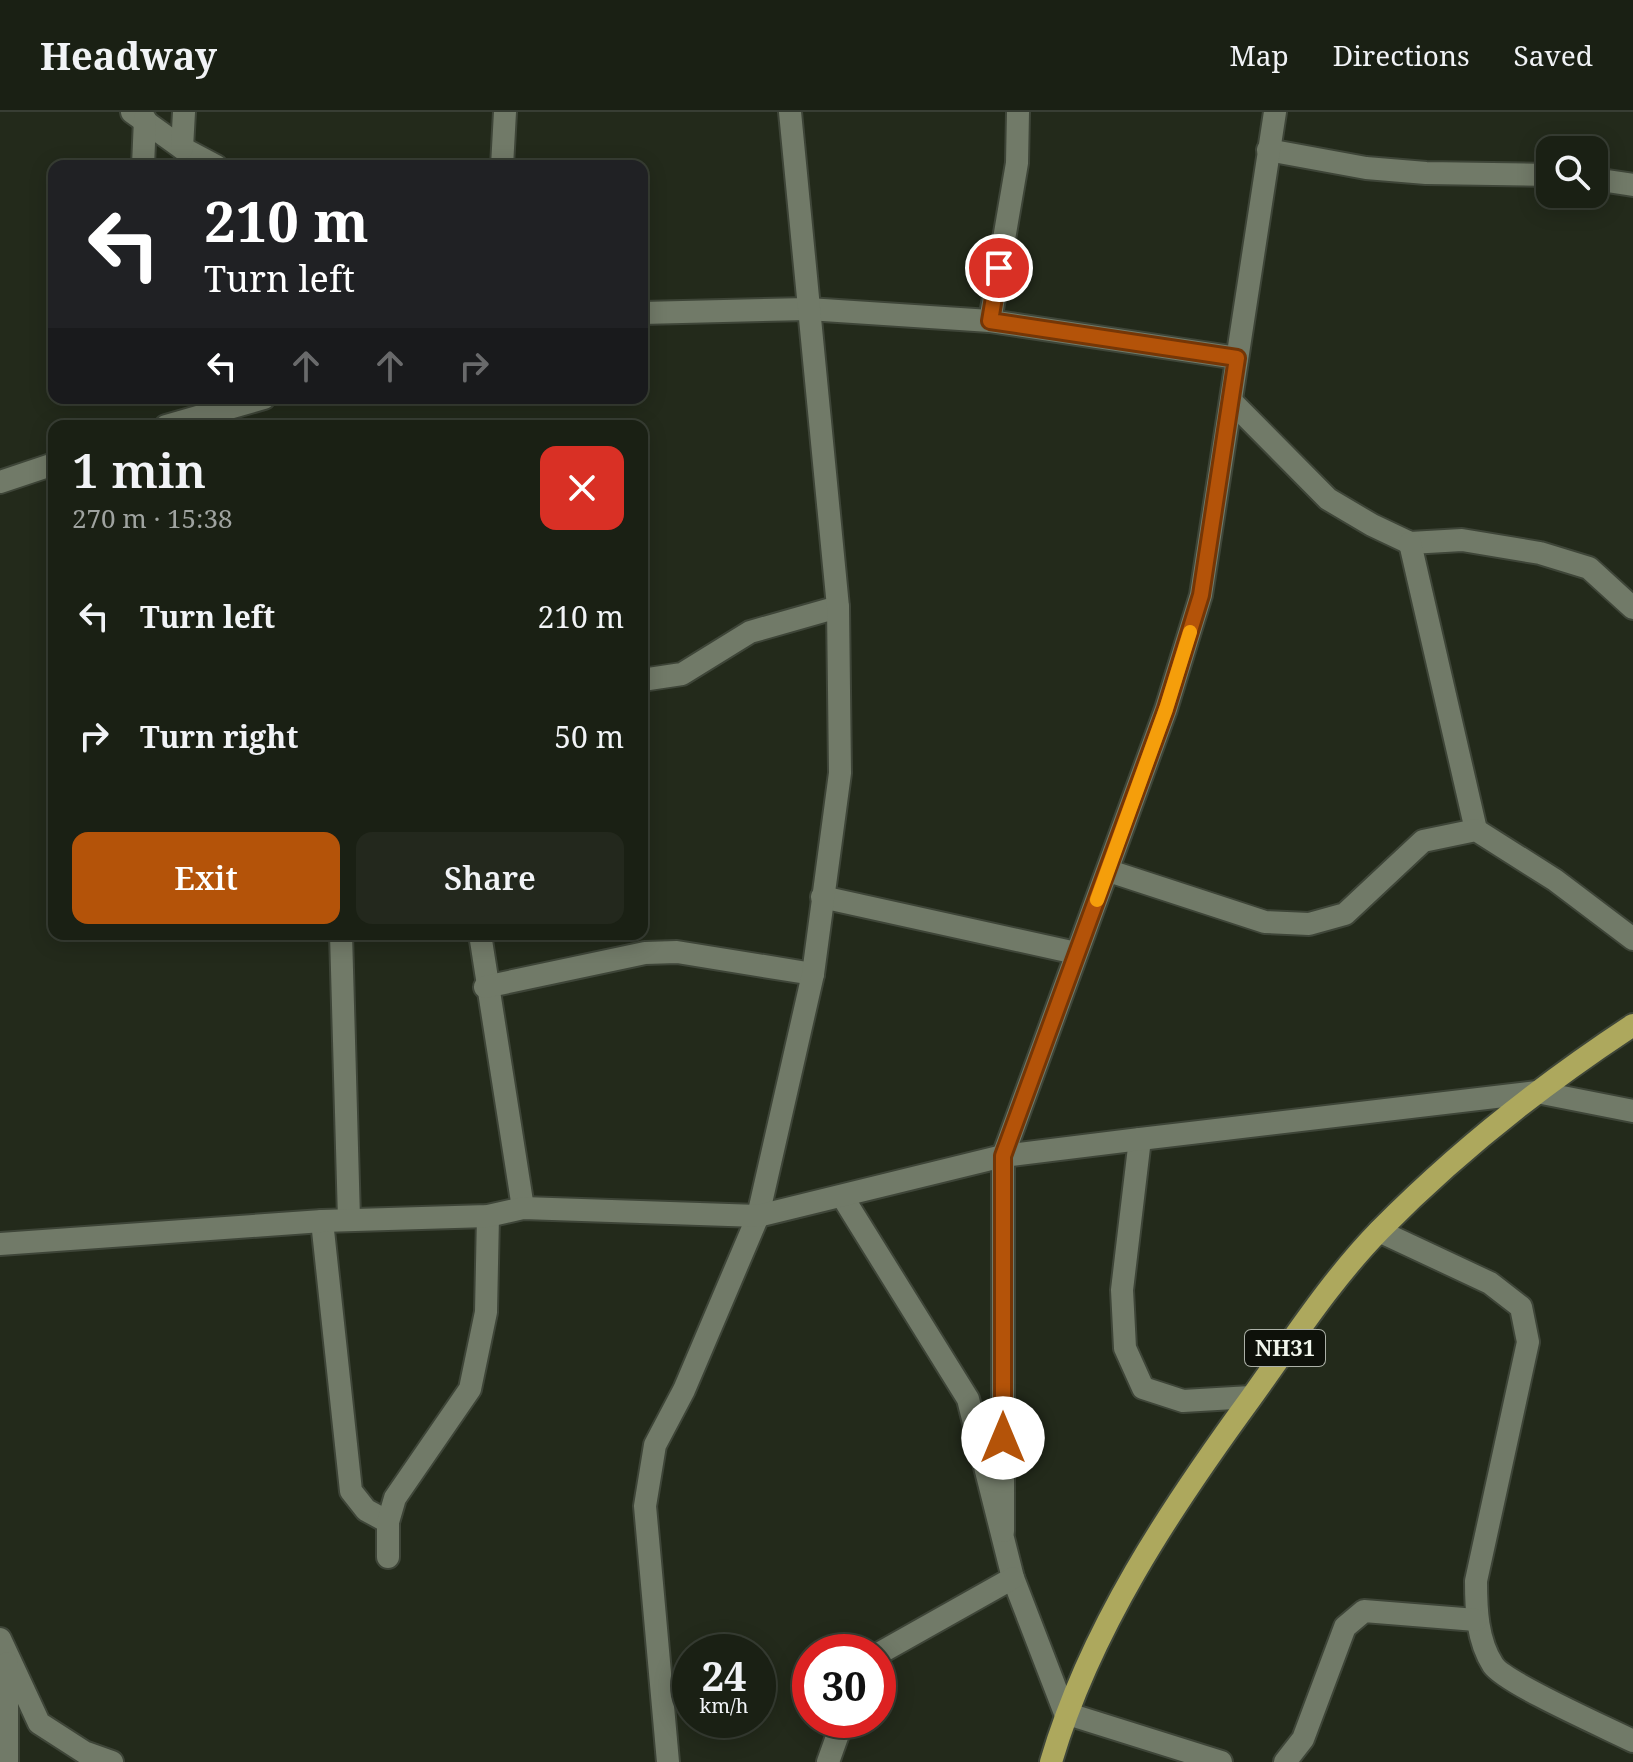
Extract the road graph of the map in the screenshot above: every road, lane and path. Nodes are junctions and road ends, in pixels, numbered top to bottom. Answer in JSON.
{"nodes":[{"id":1,"x":184,"y":112,"type":"edge"},
{"id":2,"x":505,"y":112,"type":"edge"},
{"id":3,"x":790,"y":112,"type":"edge"},
{"id":4,"x":1018,"y":112,"type":"edge"},
{"id":5,"x":1275,"y":112,"type":"edge"},
{"id":6,"x":139,"y":116,"type":"edge"},
{"id":7,"x":182,"y":148,"type":"junction"},
{"id":8,"x":1268,"y":150,"type":"junction"},
{"id":9,"x":143,"y":160,"type":"edge"},
{"id":10,"x":205,"y":160,"type":"edge"},
{"id":11,"x":502,"y":160,"type":"edge"},
{"id":12,"x":1536,"y":175,"type":"edge"},
{"id":13,"x":1608,"y":181,"type":"edge"},
{"id":14,"x":1633,"y":185,"type":"edge"},
{"id":15,"x":808,"y":309,"type":"junction"},
{"id":16,"x":648,"y":313,"type":"edge"},
{"id":17,"x":990,"y":321,"type":"junction"},
{"id":18,"x":1237,"y":358,"type":"junction"},
{"id":19,"x":1232,"y":402,"type":"junction"},
{"id":20,"x":224,"y":404,"type":"edge"},
{"id":21,"x":208,"y":420,"type":"edge"},
{"id":22,"x":48,"y":466,"type":"edge"},
{"id":23,"x":0,"y":482,"type":"edge"},
{"id":24,"x":1410,"y":543,"type":"junction"},
{"id":25,"x":838,"y":607,"type":"junction"},
{"id":26,"x":1633,"y":608,"type":"edge"},
{"id":27,"x":648,"y":679,"type":"edge"},
{"id":28,"x":1476,"y":830,"type":"junction"},
{"id":29,"x":1109,"y":871,"type":"junction"},
{"id":30,"x":822,"y":897,"type":"junction"},
{"id":31,"x":1633,"y":939,"type":"edge"},
{"id":32,"x":341,"y":940,"type":"edge"},
{"id":33,"x":481,"y":940,"type":"edge"},
{"id":34,"x":1076,"y":953,"type":"junction"},
{"id":35,"x":813,"y":974,"type":"junction"},
{"id":36,"x":485,"y":987,"type":"junction"},
{"id":37,"x":1633,"y":1025,"type":"edge"},
{"id":38,"x":1537,"y":1092,"type":"junction"},
{"id":39,"x":1633,"y":1111,"type":"edge"},
{"id":40,"x":1140,"y":1139,"type":"junction"},
{"id":41,"x":1003,"y":1156,"type":"junction"},
{"id":42,"x":842,"y":1196,"type":"junction"},
{"id":43,"x":523,"y":1208,"type":"junction"},
{"id":44,"x":488,"y":1216,"type":"junction"},
{"id":45,"x":758,"y":1216,"type":"junction"},
{"id":46,"x":349,"y":1219,"type":"junction"},
{"id":47,"x":322,"y":1221,"type":"junction"},
{"id":48,"x":1379,"y":1231,"type":"junction"},
{"id":49,"x":0,"y":1244,"type":"edge"},
{"id":50,"x":1251,"y":1397,"type":"junction"},
{"id":51,"x":388,"y":1522,"type":"junction"},
{"id":52,"x":1003,"y":1531,"type":"junction"},
{"id":53,"x":388,"y":1557,"type":"dead end"},
{"id":54,"x":1013,"y":1578,"type":"junction"},
{"id":55,"x":1476,"y":1620,"type":"junction"},
{"id":56,"x":896,"y":1644,"type":"edge"},
{"id":57,"x":3,"y":1648,"type":"edge"},
{"id":58,"x":1065,"y":1713,"type":"junction"},
{"id":59,"x":4,"y":1731,"type":"edge"},
{"id":60,"x":837,"y":1738,"type":"edge"},
{"id":61,"x":1633,"y":1741,"type":"edge"},
{"id":62,"x":7,"y":1762,"type":"edge"},
{"id":63,"x":112,"y":1762,"type":"edge"},
{"id":64,"x":668,"y":1762,"type":"edge"},
{"id":65,"x":828,"y":1762,"type":"edge"},
{"id":66,"x":1051,"y":1762,"type":"edge"},
{"id":67,"x":1221,"y":1762,"type":"edge"},
{"id":68,"x":1285,"y":1762,"type":"edge"}],
"edges":[{"from":1,"to":7,"type":"street"},
{"from":2,"to":11,"type":"street"},
{"from":3,"to":15,"type":"street"},
{"from":4,"to":17,"type":"street"},
{"from":5,"to":8,"type":"street"},
{"from":6,"to":7,"type":"street"},
{"from":6,"to":9,"type":"street"},
{"from":7,"to":10,"type":"street"},
{"from":8,"to":12,"type":"street"},
{"from":8,"to":18,"type":"street"},
{"from":13,"to":14,"type":"street"},
{"from":15,"to":16,"type":"street"},
{"from":15,"to":17,"type":"street"},
{"from":15,"to":25,"type":"street"},
{"from":17,"to":18,"type":"street"},
{"from":18,"to":19,"type":"street"},
{"from":19,"to":24,"type":"street"},
{"from":19,"to":29,"type":"street"},
{"from":20,"to":21,"type":"street"},
{"from":22,"to":23,"type":"street"},
{"from":24,"to":26,"type":"street"},
{"from":24,"to":28,"type":"street"},
{"from":25,"to":27,"type":"street"},
{"from":25,"to":30,"type":"street"},
{"from":28,"to":29,"type":"street"},
{"from":28,"to":31,"type":"street"},
{"from":29,"to":34,"type":"street"},
{"from":30,"to":34,"type":"street"},
{"from":30,"to":35,"type":"street"},
{"from":32,"to":46,"type":"street"},
{"from":33,"to":36,"type":"street"},
{"from":34,"to":41,"type":"street"},
{"from":35,"to":36,"type":"street"},
{"from":35,"to":45,"type":"street"},
{"from":36,"to":43,"type":"street"},
{"from":37,"to":38,"type":"highway","number":"NH31"},
{"from":38,"to":39,"type":"street"},
{"from":38,"to":40,"type":"street"},
{"from":38,"to":48,"type":"highway","number":"NH31"},
{"from":40,"to":41,"type":"street"},
{"from":40,"to":50,"type":"street"},
{"from":41,"to":42,"type":"street"},
{"from":41,"to":52,"type":"street"},
{"from":42,"to":45,"type":"street"},
{"from":42,"to":52,"type":"street"},
{"from":43,"to":44,"type":"street"},
{"from":43,"to":45,"type":"street"},
{"from":44,"to":46,"type":"street"},
{"from":44,"to":51,"type":"street"},
{"from":45,"to":64,"type":"street"},
{"from":46,"to":47,"type":"street"},
{"from":47,"to":49,"type":"street"},
{"from":47,"to":51,"type":"street"},
{"from":48,"to":50,"type":"highway","number":"NH31"},
{"from":48,"to":55,"type":"street"},
{"from":50,"to":58,"type":"highway","number":"NH31"},
{"from":51,"to":53,"type":"street"},
{"from":52,"to":54,"type":"street"},
{"from":54,"to":56,"type":"street"},
{"from":54,"to":58,"type":"street"},
{"from":55,"to":61,"type":"street"},
{"from":55,"to":68,"type":"street"},
{"from":57,"to":59,"type":"street"},
{"from":57,"to":63,"type":"street"},
{"from":58,"to":66,"type":"highway","number":"NH31"},
{"from":58,"to":67,"type":"street"},
{"from":59,"to":62,"type":"street"},
{"from":60,"to":65,"type":"street"}]}
